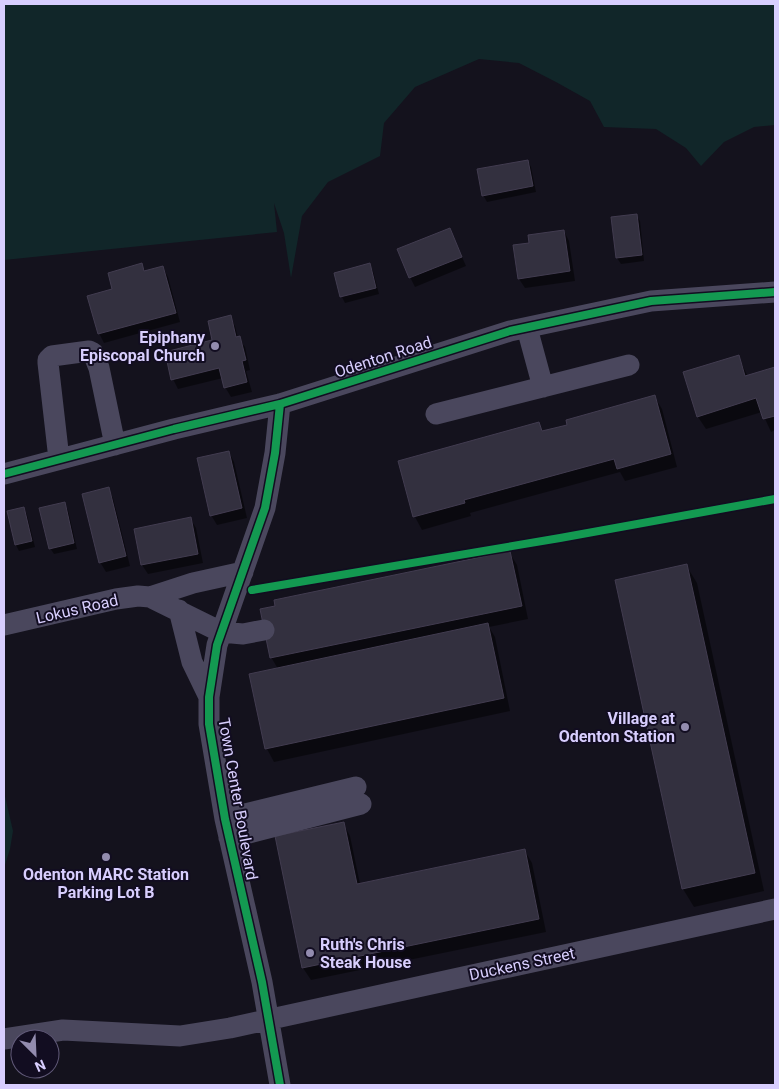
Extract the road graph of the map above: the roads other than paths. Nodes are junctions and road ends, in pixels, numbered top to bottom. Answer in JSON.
{"nodes":[{"id":1,"x":775,"y":292,"type":"edge"},
{"id":2,"x":527,"y":328,"type":"junction"},
{"id":3,"x":629,"y":365,"type":"dead end"},
{"id":4,"x":543,"y":387,"type":"junction"},
{"id":5,"x":280,"y":404,"type":"junction"},
{"id":6,"x":436,"y":414,"type":"dead end"},
{"id":7,"x":114,"y":445,"type":"junction"},
{"id":8,"x":59,"y":459,"type":"junction"},
{"id":9,"x":4,"y":474,"type":"edge"},
{"id":10,"x":243,"y":572,"type":"junction"},
{"id":11,"x":150,"y":597,"type":"junction"},
{"id":12,"x":178,"y":610,"type":"junction"},
{"id":13,"x":4,"y":625,"type":"edge"},
{"id":14,"x":264,"y":630,"type":"dead end"},
{"id":15,"x":222,"y":632,"type":"junction"},
{"id":16,"x":209,"y":697,"type":"junction"},
{"id":17,"x":359,"y":795,"type":"dead end"},
{"id":18,"x":227,"y":829,"type":"junction"},
{"id":19,"x":775,"y":909,"type":"edge"},
{"id":20,"x":269,"y":1018,"type":"junction"},
{"id":21,"x":4,"y":1039,"type":"edge"},
{"id":22,"x":280,"y":1085,"type":"edge"}],
"edges":[{"from":1,"to":2,"type":"street","name":"Odenton Road"},
{"from":2,"to":4,"type":"street"},
{"from":2,"to":5,"type":"street","name":"Odenton Road"},
{"from":3,"to":4,"type":"street"},
{"from":4,"to":6,"type":"street"},
{"from":5,"to":7,"type":"street","name":"Odenton Road"},
{"from":5,"to":10,"type":"street","name":"Town Center Boulevard"},
{"from":7,"to":8,"type":"street","name":"Odenton Road"},
{"from":7,"to":8,"type":"street"},
{"from":8,"to":9,"type":"street","name":"Odenton Road"},
{"from":10,"to":11,"type":"street","name":"Lokus Road"},
{"from":10,"to":15,"type":"street","name":"Town Center Boulevard"},
{"from":11,"to":12,"type":"street","name":"Lokus Road"},
{"from":11,"to":13,"type":"street","name":"Lokus Road"},
{"from":12,"to":15,"type":"street","name":"Lokus Road"},
{"from":12,"to":16,"type":"street"},
{"from":14,"to":15,"type":"street"},
{"from":15,"to":16,"type":"street","name":"Town Center Boulevard"},
{"from":16,"to":18,"type":"street","name":"Town Center Boulevard"},
{"from":17,"to":18,"type":"street"},
{"from":18,"to":20,"type":"street","name":"Town Center Boulevard"},
{"from":19,"to":20,"type":"street","name":"Duckens Street"},
{"from":20,"to":21,"type":"street","name":"Duckens Street"},
{"from":20,"to":22,"type":"street","name":"Town Center Boulevard"}]}
